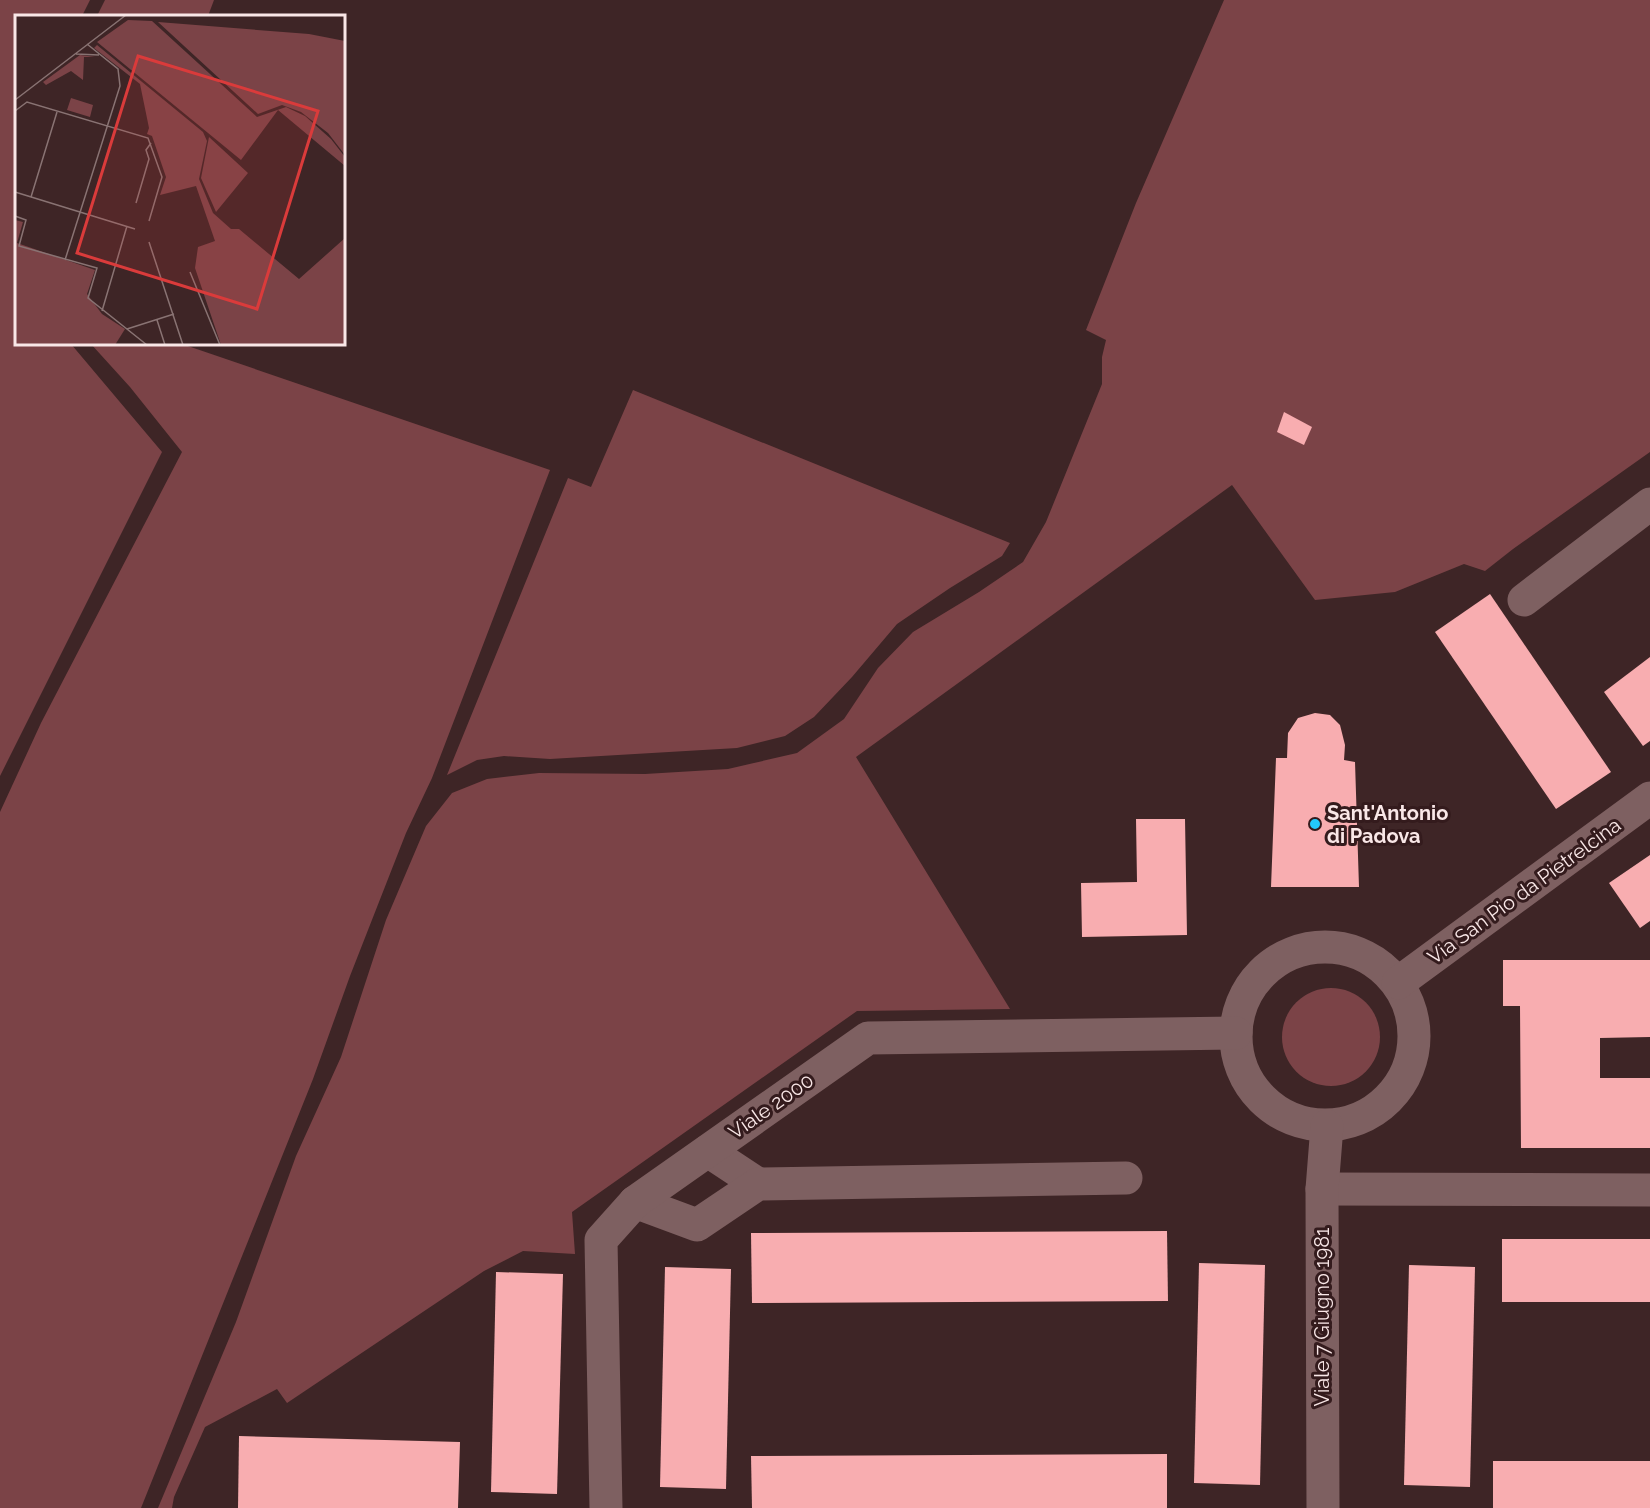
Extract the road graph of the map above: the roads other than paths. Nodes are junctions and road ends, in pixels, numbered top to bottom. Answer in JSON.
{"nodes":[{"id":1,"x":1650,"y":504,"type":"edge"},
{"id":2,"x":1524,"y":600,"type":"dead end"},
{"id":3,"x":1650,"y":798,"type":"edge"},
{"id":4,"x":1398,"y":983,"type":"junction"},
{"id":5,"x":1236,"y":1033,"type":"junction"},
{"id":6,"x":1327,"y":1126,"type":"junction"},
{"id":7,"x":708,"y":1151,"type":"junction"},
{"id":8,"x":1126,"y":1178,"type":"dead end"},
{"id":9,"x":758,"y":1184,"type":"junction"},
{"id":10,"x":1322,"y":1189,"type":"junction"},
{"id":11,"x":1650,"y":1190,"type":"edge"},
{"id":12,"x":635,"y":1202,"type":"junction"},
{"id":13,"x":606,"y":1508,"type":"edge"},
{"id":14,"x":1323,"y":1508,"type":"edge"}],
"edges":[{"from":1,"to":2,"type":"street"},
{"from":3,"to":4,"type":"street","name":"Via San Pio da Pietrelcina"},
{"from":4,"to":5,"type":"street"},
{"from":4,"to":6,"type":"street"},
{"from":5,"to":6,"type":"street"},
{"from":5,"to":7,"type":"street","name":"Viale 2000"},
{"from":6,"to":10,"type":"street","name":"Viale 7 Giugno 1981"},
{"from":7,"to":9,"type":"street"},
{"from":7,"to":12,"type":"street","name":"Viale 2000"},
{"from":8,"to":9,"type":"street"},
{"from":9,"to":12,"type":"street"},
{"from":10,"to":11,"type":"street"},
{"from":10,"to":14,"type":"street","name":"Viale 7 Giugno 1981"},
{"from":12,"to":13,"type":"street","name":"Viale 2000"}]}
